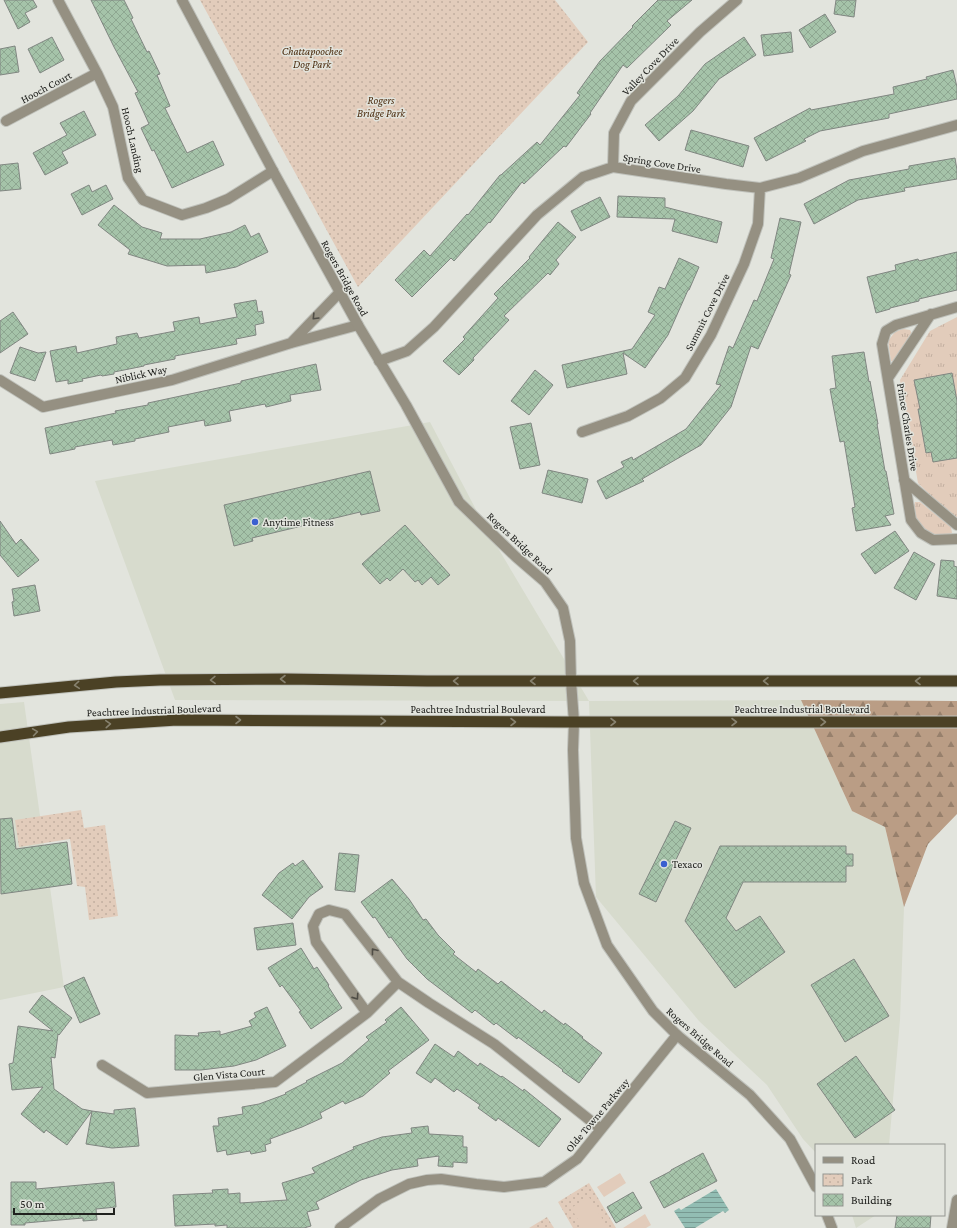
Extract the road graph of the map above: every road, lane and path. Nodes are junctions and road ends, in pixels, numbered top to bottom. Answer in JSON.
{"nodes":[{"id":1,"x":58,"y":0,"type":"edge"},
{"id":2,"x":182,"y":0,"type":"edge"},
{"id":3,"x":737,"y":0,"type":"edge"},
{"id":4,"x":97,"y":73,"type":"junction"},
{"id":5,"x":6,"y":122,"type":"dead end"},
{"id":6,"x":957,"y":125,"type":"edge"},
{"id":7,"x":613,"y":168,"type":"junction"},
{"id":8,"x":273,"y":171,"type":"junction"},
{"id":9,"x":760,"y":188,"type":"junction"},
{"id":10,"x":340,"y":292,"type":"junction"},
{"id":11,"x":957,"y":307,"type":"edge"},
{"id":12,"x":931,"y":314,"type":"junction"},
{"id":13,"x":358,"y":325,"type":"junction"},
{"id":14,"x":291,"y":343,"type":"junction"},
{"id":15,"x":379,"y":361,"type":"junction"},
{"id":16,"x":888,"y":378,"type":"junction"},
{"id":17,"x":0,"y":380,"type":"edge"},
{"id":18,"x":582,"y":432,"type":"dead end"},
{"id":19,"x":904,"y":480,"type":"junction"},
{"id":20,"x":957,"y":525,"type":"edge"},
{"id":21,"x":957,"y":538,"type":"edge"},
{"id":22,"x":571,"y":681,"type":"junction"},
{"id":23,"x":957,"y":681,"type":"edge"},
{"id":24,"x":0,"y":693,"type":"edge"},
{"id":25,"x":574,"y":722,"type":"junction"},
{"id":26,"x":957,"y":722,"type":"edge"},
{"id":27,"x":0,"y":737,"type":"edge"},
{"id":28,"x":398,"y":982,"type":"junction"},
{"id":29,"x":367,"y":1013,"type":"junction"},
{"id":30,"x":677,"y":1035,"type":"junction"},
{"id":31,"x":102,"y":1065,"type":"dead end"},
{"id":32,"x":601,"y":1129,"type":"junction"},
{"id":33,"x":815,"y":1185,"type":"edge"},
{"id":34,"x":957,"y":1200,"type":"edge"},
{"id":35,"x":827,"y":1216,"type":"edge"},
{"id":36,"x":340,"y":1228,"type":"edge"},
{"id":37,"x":832,"y":1228,"type":"edge"},
{"id":38,"x":952,"y":1228,"type":"edge"}],
"edges":[{"from":1,"to":4,"type":"street","name":"Hooch Landing"},
{"from":2,"to":8,"type":"street","name":"Rogers Bridge Road"},
{"from":3,"to":7,"type":"street","name":"Valley Cove Drive"},
{"from":4,"to":5,"type":"street","name":"Hooch Court"},
{"from":4,"to":8,"type":"street","name":"Hooch Landing"},
{"from":6,"to":9,"type":"street","name":"Spring Cove Drive"},
{"from":7,"to":9,"type":"street","name":"Spring Cove Drive"},
{"from":7,"to":15,"type":"street","name":"Spring Cove Drive"},
{"from":8,"to":10,"type":"street","name":"Rogers Bridge Road"},
{"from":9,"to":18,"type":"street","name":"Summit Cove Drive"},
{"from":10,"to":13,"type":"street","name":"Rogers Bridge Road"},
{"from":10,"to":14,"type":"street","name":"Niblick Way","one_way":true},
{"from":11,"to":12,"type":"street","name":"Prince Charles Drive"},
{"from":12,"to":16,"type":"street","name":"Prince Charles Drive"},
{"from":12,"to":16,"type":"street","name":"Prince Charles Drive"},
{"from":13,"to":14,"type":"street","name":"Niblick Way"},
{"from":13,"to":15,"type":"street","name":"Rogers Bridge Road"},
{"from":14,"to":17,"type":"street","name":"Niblick Way"},
{"from":15,"to":22,"type":"street","name":"Rogers Bridge Road"},
{"from":16,"to":19,"type":"street","name":"Prince Charles Drive"},
{"from":19,"to":20,"type":"street","name":"Prince Charles Drive"},
{"from":19,"to":21,"type":"street","name":"Prince Charles Drive"},
{"from":23,"to":22,"type":"highway","one_way":true},
{"from":22,"to":24,"type":"highway","one_way":true},
{"from":22,"to":25,"type":"street","name":"Rogers Bridge Road"},
{"from":25,"to":26,"type":"highway","name":"Peachtree Industrial Boulevard","one_way":true},
{"from":27,"to":25,"type":"highway","name":"Peachtree Industrial Boulevard","one_way":true},
{"from":25,"to":30,"type":"street","name":"Rogers Bridge Road"},
{"from":28,"to":29,"type":"street","name":"Glen Vista Court"},
{"from":28,"to":29,"type":"street","one_way":true},
{"from":28,"to":32,"type":"street"},
{"from":29,"to":31,"type":"street","name":"Glen Vista Court"},
{"from":30,"to":32,"type":"street","name":"Olde Towne Parkway"},
{"from":30,"to":33,"type":"street","name":"Rogers Bridge Road"},
{"from":32,"to":36,"type":"street","name":"Olde Towne Parkway"},
{"from":34,"to":38,"type":"street"},
{"from":35,"to":37,"type":"street"}]}
